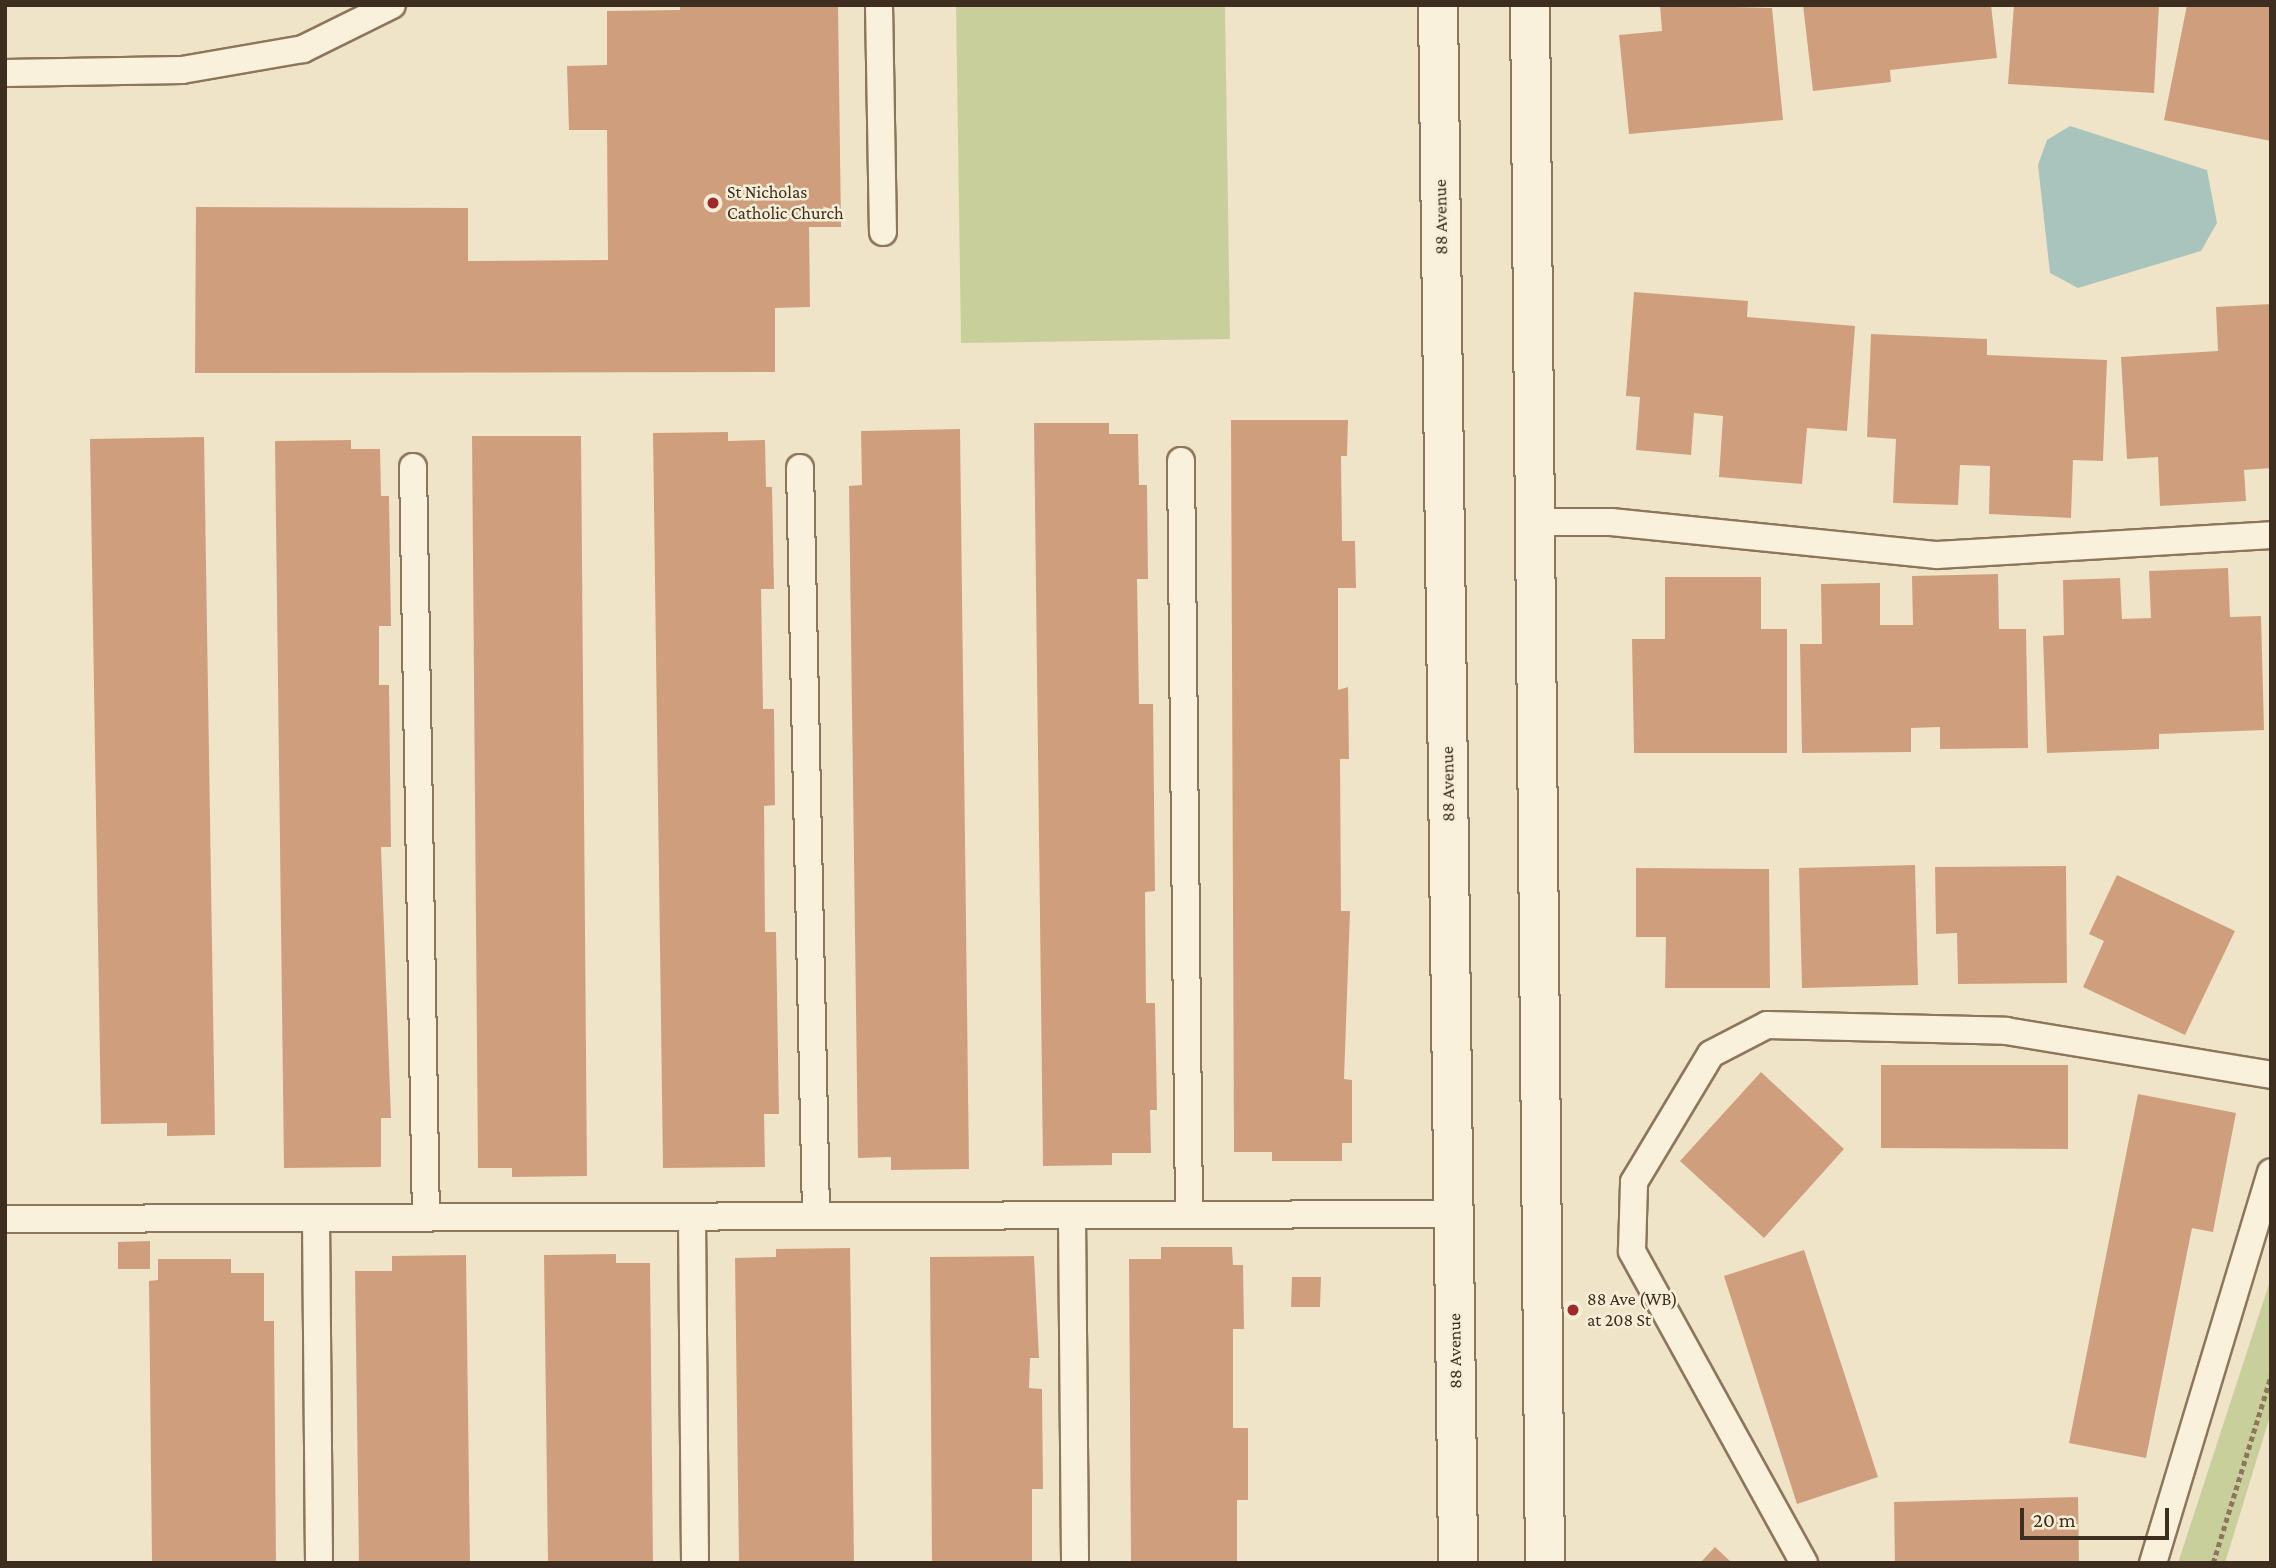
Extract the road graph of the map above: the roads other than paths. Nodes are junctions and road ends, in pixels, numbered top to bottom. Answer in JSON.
{"nodes":[{"id":1,"x":392,"y":5,"type":"edge"},
{"id":2,"x":879,"y":5,"type":"edge"},
{"id":3,"x":1438,"y":5,"type":"edge"},
{"id":4,"x":1530,"y":5,"type":"edge"},
{"id":5,"x":5,"y":73,"type":"edge"},
{"id":6,"x":883,"y":232,"type":"dead end"},
{"id":7,"x":1181,"y":461,"type":"dead end"},
{"id":8,"x":413,"y":467,"type":"dead end"},
{"id":9,"x":800,"y":468,"type":"dead end"},
{"id":10,"x":1532,"y":522,"type":"junction"},
{"id":11,"x":2271,"y":535,"type":"edge"},
{"id":12,"x":2271,"y":1075,"type":"edge"},
{"id":13,"x":2271,"y":1172,"type":"edge"},
{"id":14,"x":1454,"y":1214,"type":"junction"},
{"id":15,"x":1072,"y":1215,"type":"junction"},
{"id":16,"x":1189,"y":1215,"type":"junction"},
{"id":17,"x":816,"y":1216,"type":"junction"},
{"id":18,"x":692,"y":1217,"type":"junction"},
{"id":19,"x":316,"y":1218,"type":"junction"},
{"id":20,"x":426,"y":1218,"type":"junction"},
{"id":21,"x":5,"y":1219,"type":"edge"},
{"id":22,"x":319,"y":1563,"type":"edge"},
{"id":23,"x":695,"y":1563,"type":"edge"},
{"id":24,"x":1075,"y":1563,"type":"edge"},
{"id":25,"x":1458,"y":1563,"type":"edge"},
{"id":26,"x":1545,"y":1563,"type":"edge"},
{"id":27,"x":1804,"y":1563,"type":"edge"},
{"id":28,"x":2153,"y":1563,"type":"edge"}],
"edges":[{"from":1,"to":5,"type":"lane"},
{"from":2,"to":6,"type":"lane"},
{"from":3,"to":14,"type":"main road","name":"88 Avenue"},
{"from":4,"to":10,"type":"main road"},
{"from":7,"to":16,"type":"lane"},
{"from":8,"to":20,"type":"lane"},
{"from":9,"to":17,"type":"lane"},
{"from":10,"to":11,"type":"lane"},
{"from":10,"to":26,"type":"main road"},
{"from":12,"to":27,"type":"lane"},
{"from":13,"to":28,"type":"lane"},
{"from":14,"to":16,"type":"lane"},
{"from":14,"to":25,"type":"main road","name":"88 Avenue"},
{"from":15,"to":16,"type":"lane"},
{"from":15,"to":17,"type":"lane"},
{"from":15,"to":24,"type":"lane"},
{"from":17,"to":18,"type":"lane"},
{"from":18,"to":20,"type":"lane"},
{"from":18,"to":23,"type":"lane"},
{"from":19,"to":20,"type":"lane"},
{"from":19,"to":21,"type":"lane"},
{"from":19,"to":22,"type":"lane"}]}
